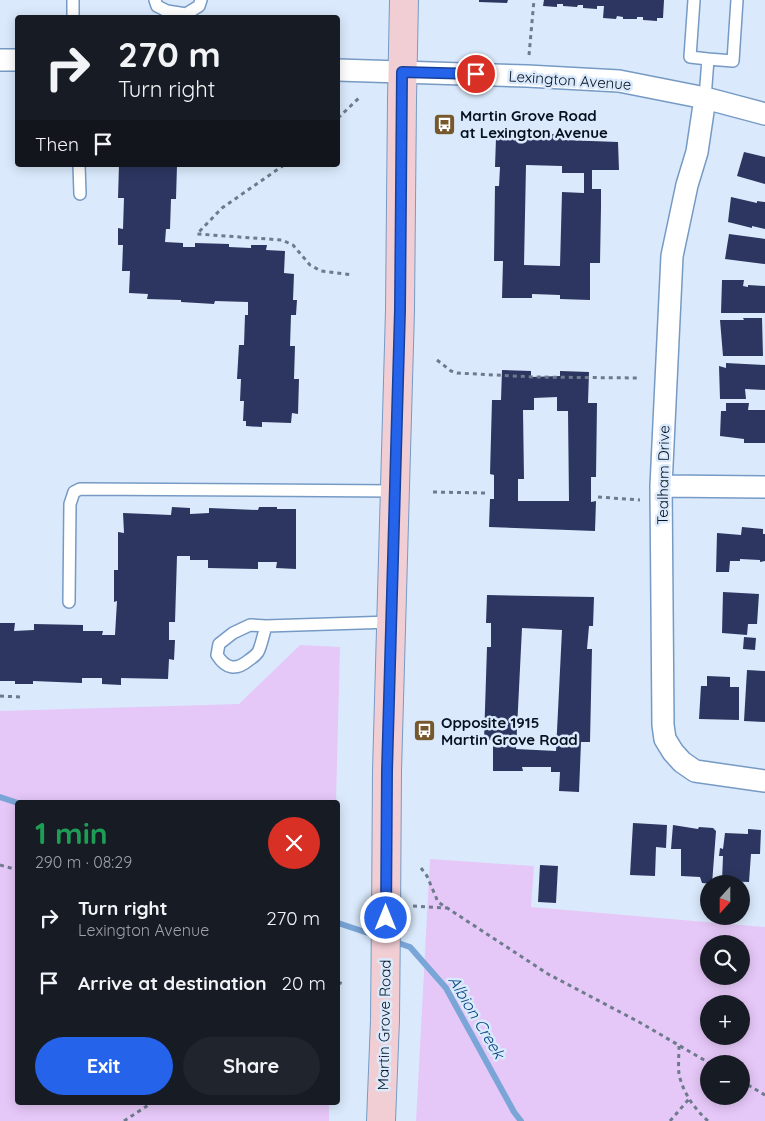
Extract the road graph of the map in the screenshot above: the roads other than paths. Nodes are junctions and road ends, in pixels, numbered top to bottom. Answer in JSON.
{"nodes":[{"id":1,"x":74,"y":0,"type":"edge"},
{"id":2,"x":154,"y":0,"type":"edge"},
{"id":3,"x":201,"y":0,"type":"edge"},
{"id":4,"x":404,"y":0,"type":"edge"},
{"id":5,"x":694,"y":0,"type":"edge"},
{"id":6,"x":737,"y":0,"type":"edge"},
{"id":7,"x":73,"y":15,"type":"edge"},
{"id":8,"x":708,"y":59,"type":"junction"},
{"id":9,"x":0,"y":60,"type":"edge"},
{"id":10,"x":15,"y":60,"type":"edge"},
{"id":11,"x":340,"y":70,"type":"edge"},
{"id":12,"x":402,"y":72,"type":"junction"},
{"id":13,"x":705,"y":98,"type":"junction"},
{"id":14,"x":765,"y":114,"type":"edge"},
{"id":15,"x":79,"y":167,"type":"edge"},
{"id":16,"x":80,"y":194,"type":"dead end"},
{"id":17,"x":765,"y":486,"type":"edge"},
{"id":18,"x":395,"y":492,"type":"junction"},
{"id":19,"x":662,"y":493,"type":"junction"},
{"id":20,"x":69,"y":602,"type":"dead end"},
{"id":21,"x":391,"y":622,"type":"junction"},
{"id":22,"x":266,"y":626,"type":"junction"},
{"id":23,"x":765,"y":781,"type":"edge"},
{"id":24,"x":381,"y":1121,"type":"edge"}],
"edges":[{"from":1,"to":7,"type":"lane"},
{"from":2,"to":3,"type":"lane"},
{"from":4,"to":12,"type":"main road","name":"Martin Grove Road"},
{"from":5,"to":8,"type":"lane"},
{"from":6,"to":8,"type":"lane"},
{"from":8,"to":13,"type":"lane"},
{"from":9,"to":10,"type":"street"},
{"from":11,"to":12,"type":"street","name":"Lexington Avenue"},
{"from":12,"to":13,"type":"street","name":"Lexington Avenue"},
{"from":12,"to":18,"type":"main road","name":"Martin Grove Road"},
{"from":13,"to":14,"type":"street","name":"Lexington Avenue"},
{"from":13,"to":19,"type":"street","name":"Tealham Drive"},
{"from":15,"to":16,"type":"lane"},
{"from":17,"to":19,"type":"street"},
{"from":18,"to":20,"type":"lane"},
{"from":18,"to":21,"type":"main road","name":"Martin Grove Road"},
{"from":19,"to":23,"type":"street","name":"Tealham Drive"},
{"from":21,"to":22,"type":"lane"},
{"from":21,"to":24,"type":"main road","name":"Martin Grove Road"},
{"from":22,"to":22,"type":"lane"}]}
